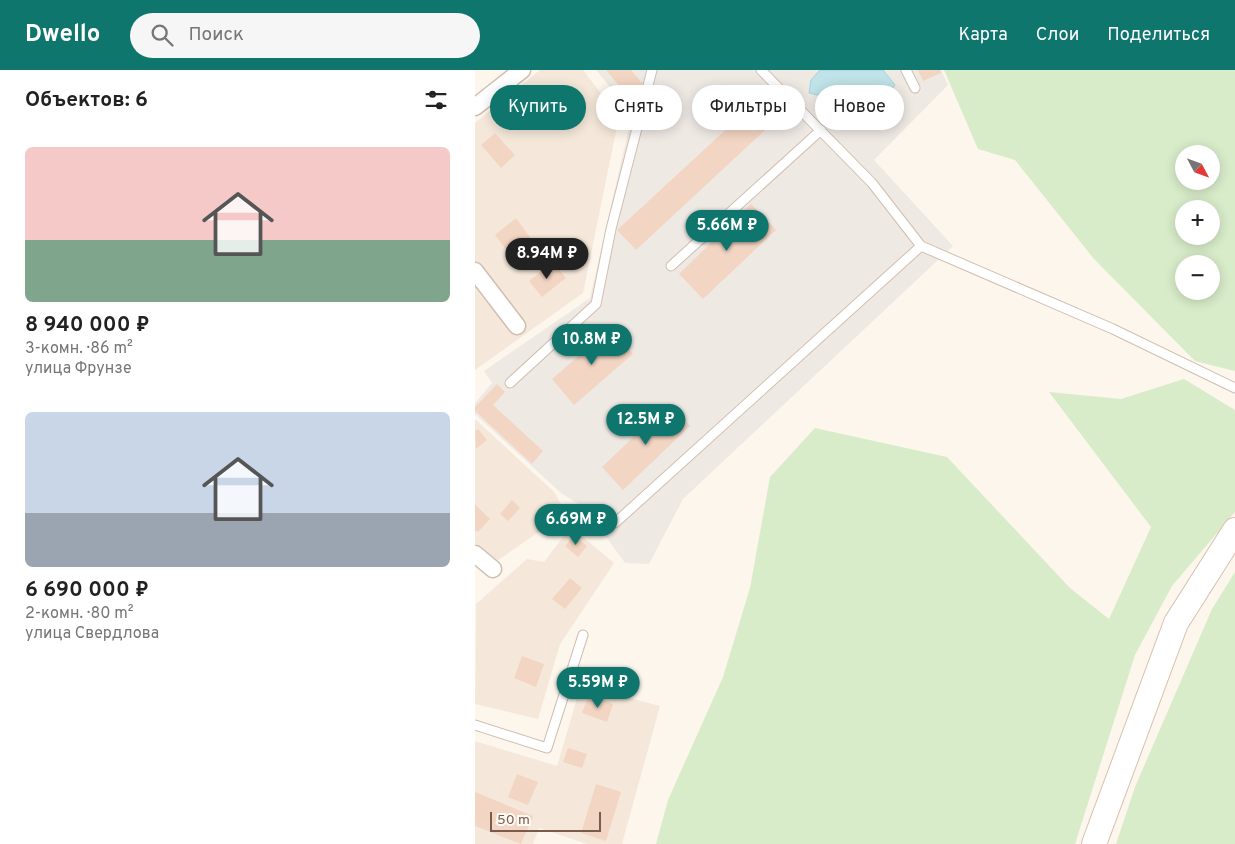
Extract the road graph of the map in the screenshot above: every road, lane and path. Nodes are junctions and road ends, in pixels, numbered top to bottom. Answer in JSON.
{"nodes":[{"id":1,"x":521,"y":70,"type":"edge"},
{"id":2,"x":652,"y":70,"type":"edge"},
{"id":3,"x":761,"y":70,"type":"edge"},
{"id":4,"x":906,"y":70,"type":"edge"},
{"id":5,"x":915,"y":88,"type":"dead end"},
{"id":6,"x":475,"y":107,"type":"edge"},
{"id":7,"x":815,"y":124,"type":"edge"},
{"id":8,"x":821,"y":130,"type":"joint"},
{"id":9,"x":921,"y":246,"type":"junction"},
{"id":10,"x":671,"y":266,"type":"dead end"},
{"id":11,"x":475,"y":271,"type":"edge"},
{"id":12,"x":517,"y":326,"type":"dead end"},
{"id":13,"x":510,"y":383,"type":"dead end"},
{"id":14,"x":1235,"y":388,"type":"edge"},
{"id":15,"x":615,"y":523,"type":"dead end"},
{"id":16,"x":1235,"y":530,"type":"edge"},
{"id":17,"x":475,"y":554,"type":"edge"},
{"id":18,"x":493,"y":569,"type":"dead end"},
{"id":19,"x":583,"y":636,"type":"dead end"},
{"id":20,"x":475,"y":725,"type":"edge"},
{"id":21,"x":1094,"y":844,"type":"edge"}],
"edges":[{"from":1,"to":6,"type":"street"},
{"from":2,"to":13,"type":"lane"},
{"from":3,"to":7,"type":"lane"},
{"from":4,"to":5,"type":"lane"},
{"from":8,"to":9,"type":"lane"},
{"from":8,"to":10,"type":"lane"},
{"from":9,"to":14,"type":"lane"},
{"from":9,"to":15,"type":"lane"},
{"from":11,"to":12,"type":"street"},
{"from":16,"to":21,"type":"street"},
{"from":17,"to":18,"type":"street"},
{"from":19,"to":20,"type":"lane"}]}
